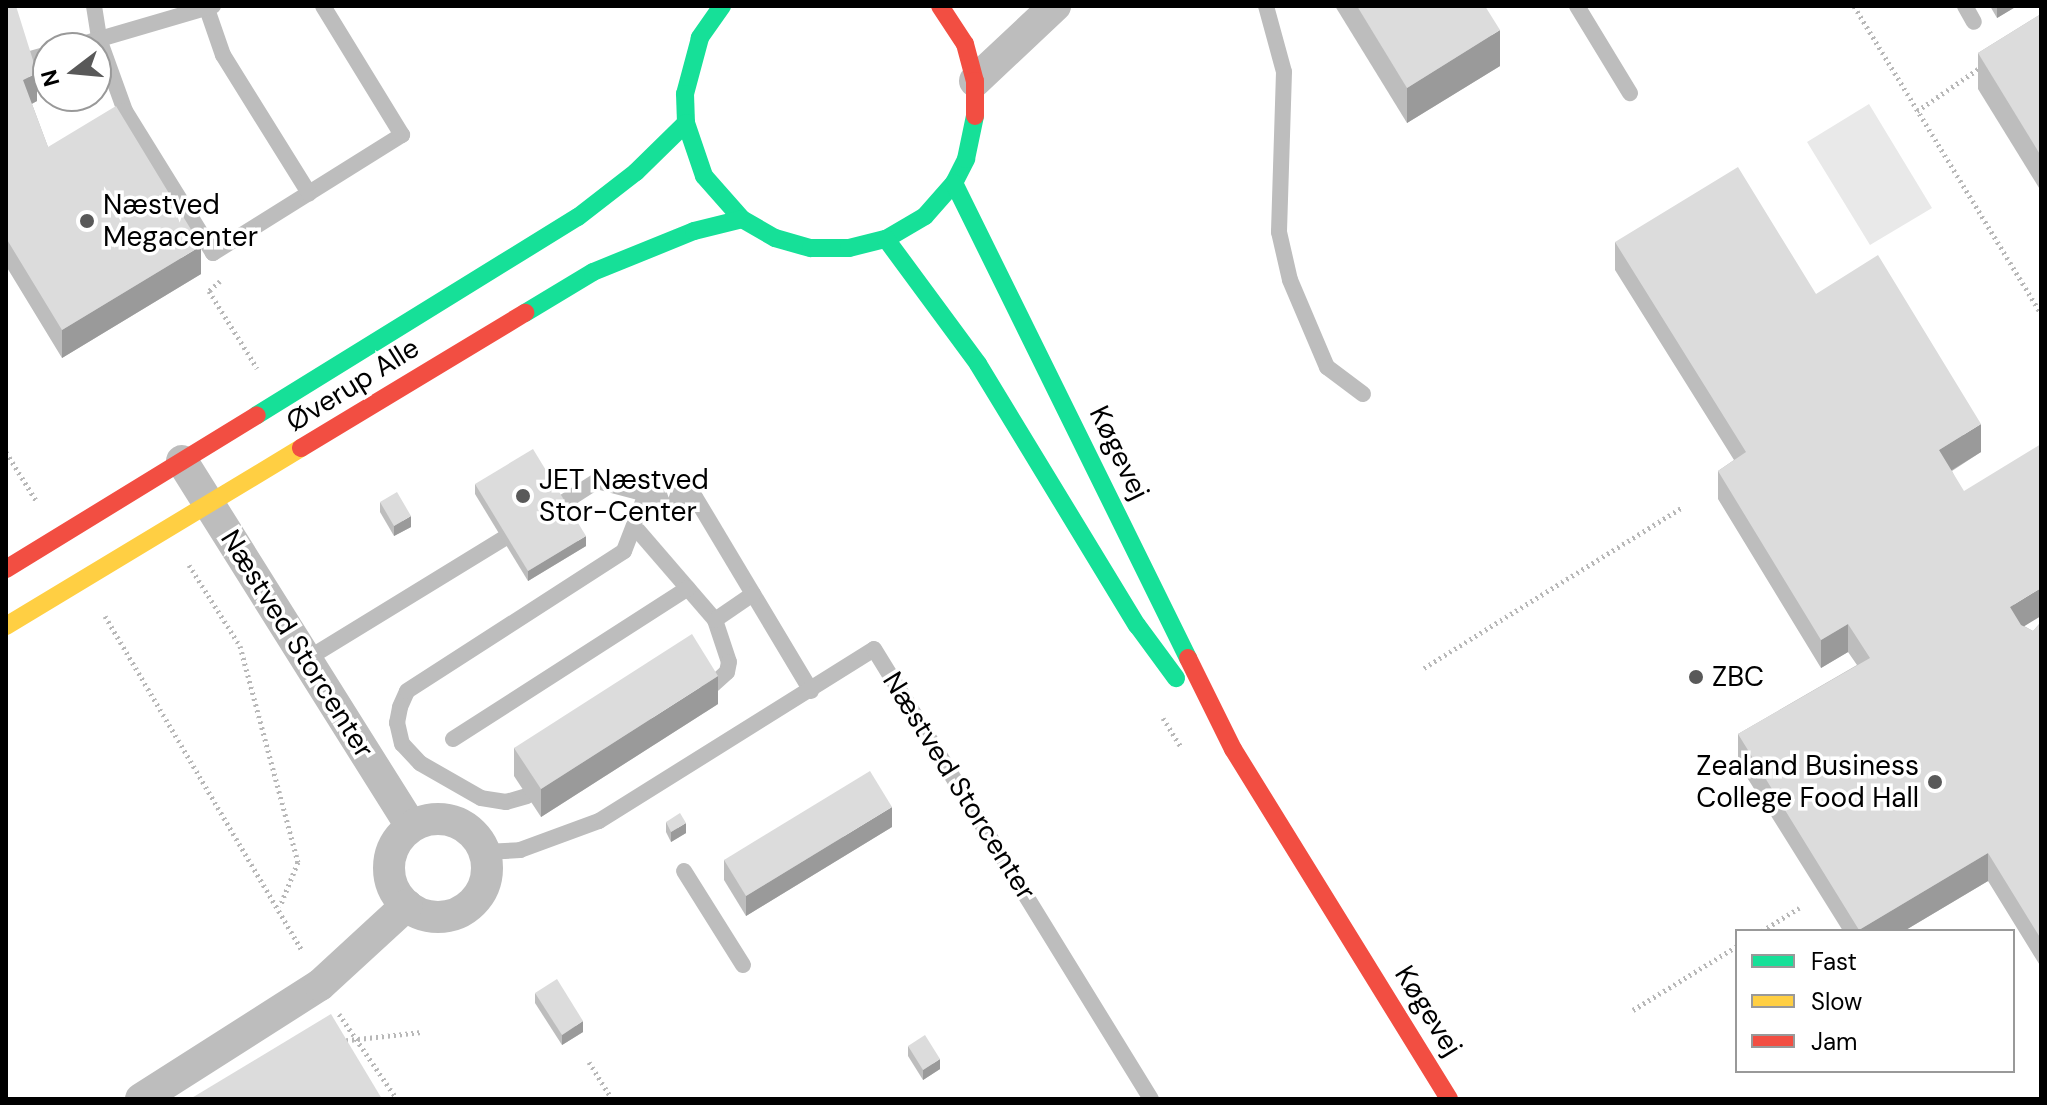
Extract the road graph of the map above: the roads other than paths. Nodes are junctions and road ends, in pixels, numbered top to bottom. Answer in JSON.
{"nodes":[{"id":1,"x":94,"y":6,"type":"edge"},
{"id":2,"x":323,"y":6,"type":"edge"},
{"id":3,"x":722,"y":6,"type":"edge"},
{"id":4,"x":1055,"y":6,"type":"edge"},
{"id":5,"x":1266,"y":6,"type":"edge"},
{"id":6,"x":1577,"y":6,"type":"edge"},
{"id":7,"x":1965,"y":6,"type":"edge"},
{"id":8,"x":209,"y":7,"type":"edge"},
{"id":9,"x":950,"y":8,"type":"edge"},
{"id":10,"x":1974,"y":22,"type":"dead end"},
{"id":11,"x":98,"y":32,"type":"edge"},
{"id":12,"x":112,"y":35,"type":"edge"},
{"id":13,"x":32,"y":59,"type":"edge"},
{"id":14,"x":6,"y":66,"type":"edge"},
{"id":15,"x":112,"y":75,"type":"edge"},
{"id":16,"x":975,"y":81,"type":"junction"},
{"id":17,"x":1630,"y":93,"type":"dead end"},
{"id":18,"x":686,"y":123,"type":"junction"},
{"id":19,"x":954,"y":183,"type":"junction"},
{"id":20,"x":309,"y":193,"type":"junction"},
{"id":21,"x":742,"y":219,"type":"junction"},
{"id":22,"x":886,"y":239,"type":"junction"},
{"id":23,"x":1363,"y":394,"type":"dead end"},
{"id":24,"x":182,"y":461,"type":"junction"},
{"id":25,"x":646,"y":494,"type":"junction"},
{"id":26,"x":561,"y":504,"type":"edge"},
{"id":27,"x":211,"y":505,"type":"junction"},
{"id":28,"x":634,"y":526,"type":"junction"},
{"id":29,"x":503,"y":539,"type":"edge"},
{"id":30,"x":6,"y":569,"type":"edge"},
{"id":31,"x":688,"y":588,"type":"junction"},
{"id":32,"x":753,"y":594,"type":"junction"},
{"id":33,"x":715,"y":620,"type":"junction"},
{"id":34,"x":6,"y":626,"type":"edge"},
{"id":35,"x":307,"y":659,"type":"junction"},
{"id":36,"x":708,"y":689,"type":"edge"},
{"id":37,"x":811,"y":691,"type":"junction"},
{"id":38,"x":453,"y":739,"type":"dead end"},
{"id":39,"x":1233,"y":749,"type":"junction"},
{"id":40,"x":527,"y":796,"type":"edge"},
{"id":41,"x":411,"y":826,"type":"junction"},
{"id":42,"x":484,"y":852,"type":"junction"},
{"id":43,"x":684,"y":871,"type":"dead end"},
{"id":44,"x":407,"y":905,"type":"junction"},
{"id":45,"x":743,"y":965,"type":"dead end"},
{"id":46,"x":141,"y":1099,"type":"edge"},
{"id":47,"x":1151,"y":1099,"type":"edge"},
{"id":48,"x":1449,"y":1099,"type":"edge"}],
"edges":[{"from":1,"to":11,"type":"lane"},
{"from":2,"to":20,"type":"lane"},
{"from":3,"to":18,"type":"street"},
{"from":4,"to":16,"type":"street"},
{"from":5,"to":23,"type":"lane"},
{"from":6,"to":17,"type":"lane"},
{"from":7,"to":10,"type":"lane"},
{"from":8,"to":12,"type":"lane"},
{"from":8,"to":20,"type":"lane"},
{"from":9,"to":16,"type":"street"},
{"from":13,"to":14,"type":"lane"},
{"from":15,"to":20,"type":"lane"},
{"from":16,"to":19,"type":"street"},
{"from":18,"to":21,"type":"street"},
{"from":18,"to":24,"type":"street","name":"Øverup Alle"},
{"from":19,"to":22,"type":"street"},
{"from":19,"to":39,"type":"street","name":"Køgevej"},
{"from":21,"to":22,"type":"street"},
{"from":21,"to":27,"type":"street","name":"Øverup Alle"},
{"from":22,"to":39,"type":"street","name":"Køgevej"},
{"from":24,"to":27,"type":"street","name":"Næstved Storcenter"},
{"from":24,"to":30,"type":"street","name":"Øverup Alle"},
{"from":25,"to":26,"type":"lane"},
{"from":25,"to":28,"type":"lane"},
{"from":25,"to":32,"type":"lane"},
{"from":27,"to":34,"type":"street","name":"Øverup Alle"},
{"from":27,"to":35,"type":"street","name":"Næstved Storcenter"},
{"from":28,"to":31,"type":"lane"},
{"from":28,"to":40,"type":"lane"},
{"from":29,"to":35,"type":"lane"},
{"from":31,"to":33,"type":"lane"},
{"from":31,"to":38,"type":"lane"},
{"from":32,"to":33,"type":"lane"},
{"from":32,"to":37,"type":"lane"},
{"from":33,"to":36,"type":"lane"},
{"from":35,"to":41,"type":"street","name":"Næstved Storcenter"},
{"from":37,"to":42,"type":"lane","name":"Næstved Storcenter"},
{"from":37,"to":47,"type":"lane","name":"Næstved Storcenter"},
{"from":39,"to":48,"type":"street","name":"Køgevej"},
{"from":41,"to":42,"type":"street"},
{"from":41,"to":44,"type":"street"},
{"from":42,"to":44,"type":"street"},
{"from":43,"to":45,"type":"lane"},
{"from":44,"to":46,"type":"street"}]}
